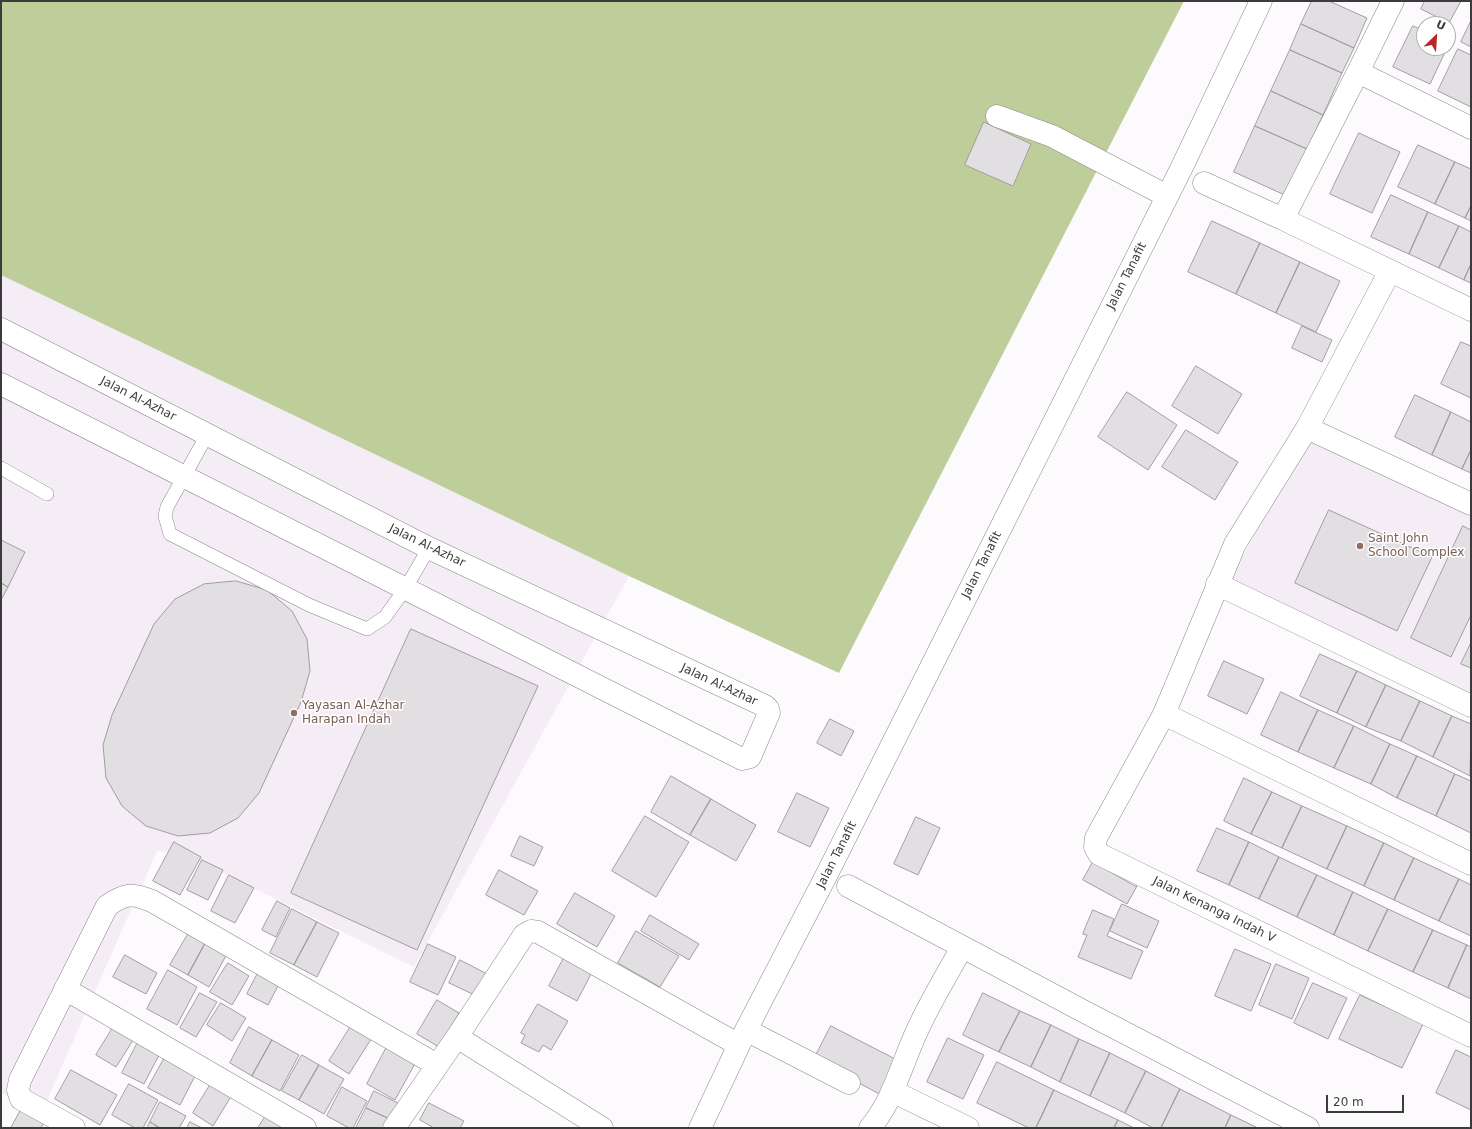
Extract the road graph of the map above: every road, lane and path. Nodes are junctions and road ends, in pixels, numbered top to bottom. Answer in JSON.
{"nodes":[{"id":1,"x":1261,"y":1,"type":"edge"},
{"id":2,"x":1393,"y":1,"type":"edge"},
{"id":3,"x":1358,"y":72,"type":"junction"},
{"id":4,"x":997,"y":116,"type":"dead end"},
{"id":5,"x":1471,"y":128,"type":"edge"},
{"id":6,"x":1204,"y":183,"type":"dead end"},
{"id":7,"x":1167,"y":196,"type":"junction"},
{"id":8,"x":1283,"y":219,"type":"junction"},
{"id":9,"x":1390,"y":271,"type":"junction"},
{"id":10,"x":1471,"y":310,"type":"edge"},
{"id":11,"x":2,"y":331,"type":"edge"},
{"id":12,"x":1,"y":384,"type":"edge"},
{"id":13,"x":1307,"y":428,"type":"junction"},
{"id":14,"x":207,"y":435,"type":"junction"},
{"id":15,"x":1,"y":468,"type":"edge"},
{"id":16,"x":184,"y":477,"type":"junction"},
{"id":17,"x":48,"y":494,"type":"dead end"},
{"id":18,"x":1471,"y":504,"type":"edge"},
{"id":19,"x":429,"y":548,"type":"junction"},
{"id":20,"x":1217,"y":584,"type":"junction"},
{"id":21,"x":405,"y":589,"type":"junction"},
{"id":22,"x":1471,"y":706,"type":"edge"},
{"id":23,"x":1164,"y":714,"type":"junction"},
{"id":24,"x":1471,"y":864,"type":"edge"},
{"id":25,"x":848,"y":886,"type":"dead end"},
{"id":26,"x":962,"y":947,"type":"junction"},
{"id":27,"x":65,"y":988,"type":"junction"},
{"id":28,"x":1471,"y":1036,"type":"edge"},
{"id":29,"x":457,"y":1037,"type":"junction"},
{"id":30,"x":743,"y":1038,"type":"junction"},
{"id":31,"x":437,"y":1065,"type":"junction"},
{"id":32,"x":849,"y":1083,"type":"dead end"},
{"id":33,"x":892,"y":1091,"type":"junction"},
{"id":34,"x":74,"y":1128,"type":"edge"},
{"id":35,"x":305,"y":1128,"type":"edge"},
{"id":36,"x":394,"y":1128,"type":"edge"},
{"id":37,"x":602,"y":1128,"type":"edge"},
{"id":38,"x":700,"y":1128,"type":"edge"},
{"id":39,"x":870,"y":1128,"type":"edge"},
{"id":40,"x":968,"y":1128,"type":"edge"},
{"id":41,"x":1308,"y":1128,"type":"edge"}],
"edges":[{"from":1,"to":7,"type":"street","name":"Jalan Tanafit"},
{"from":2,"to":3,"type":"street"},
{"from":3,"to":5,"type":"street"},
{"from":3,"to":8,"type":"street"},
{"from":4,"to":7,"type":"street"},
{"from":6,"to":8,"type":"street"},
{"from":7,"to":30,"type":"street","name":"Jalan Tanafit"},
{"from":8,"to":9,"type":"street"},
{"from":9,"to":10,"type":"street"},
{"from":9,"to":13,"type":"street"},
{"from":11,"to":14,"type":"street","name":"Jalan Al-Azhar"},
{"from":12,"to":16,"type":"street","name":"Jalan Al-Azhar"},
{"from":13,"to":18,"type":"street"},
{"from":13,"to":20,"type":"street"},
{"from":14,"to":16,"type":"lane"},
{"from":14,"to":19,"type":"street","name":"Jalan Al-Azhar"},
{"from":15,"to":17,"type":"lane"},
{"from":16,"to":21,"type":"street","name":"Jalan Al-Azhar"},
{"from":16,"to":21,"type":"lane"},
{"from":19,"to":21,"type":"lane"},
{"from":19,"to":21,"type":"street","name":"Jalan Al-Azhar"},
{"from":20,"to":22,"type":"street"},
{"from":20,"to":23,"type":"street"},
{"from":23,"to":24,"type":"street"},
{"from":23,"to":28,"type":"street","name":"Jalan Kenanga Indah V"},
{"from":25,"to":26,"type":"street"},
{"from":26,"to":33,"type":"street"},
{"from":26,"to":41,"type":"street"},
{"from":27,"to":31,"type":"street"},
{"from":27,"to":34,"type":"street"},
{"from":27,"to":35,"type":"street"},
{"from":29,"to":30,"type":"street"},
{"from":29,"to":31,"type":"street"},
{"from":29,"to":37,"type":"street"},
{"from":30,"to":32,"type":"street"},
{"from":30,"to":38,"type":"street","name":"Jalan Tanafit"},
{"from":31,"to":36,"type":"street"},
{"from":33,"to":39,"type":"street"},
{"from":33,"to":40,"type":"street"}]}
